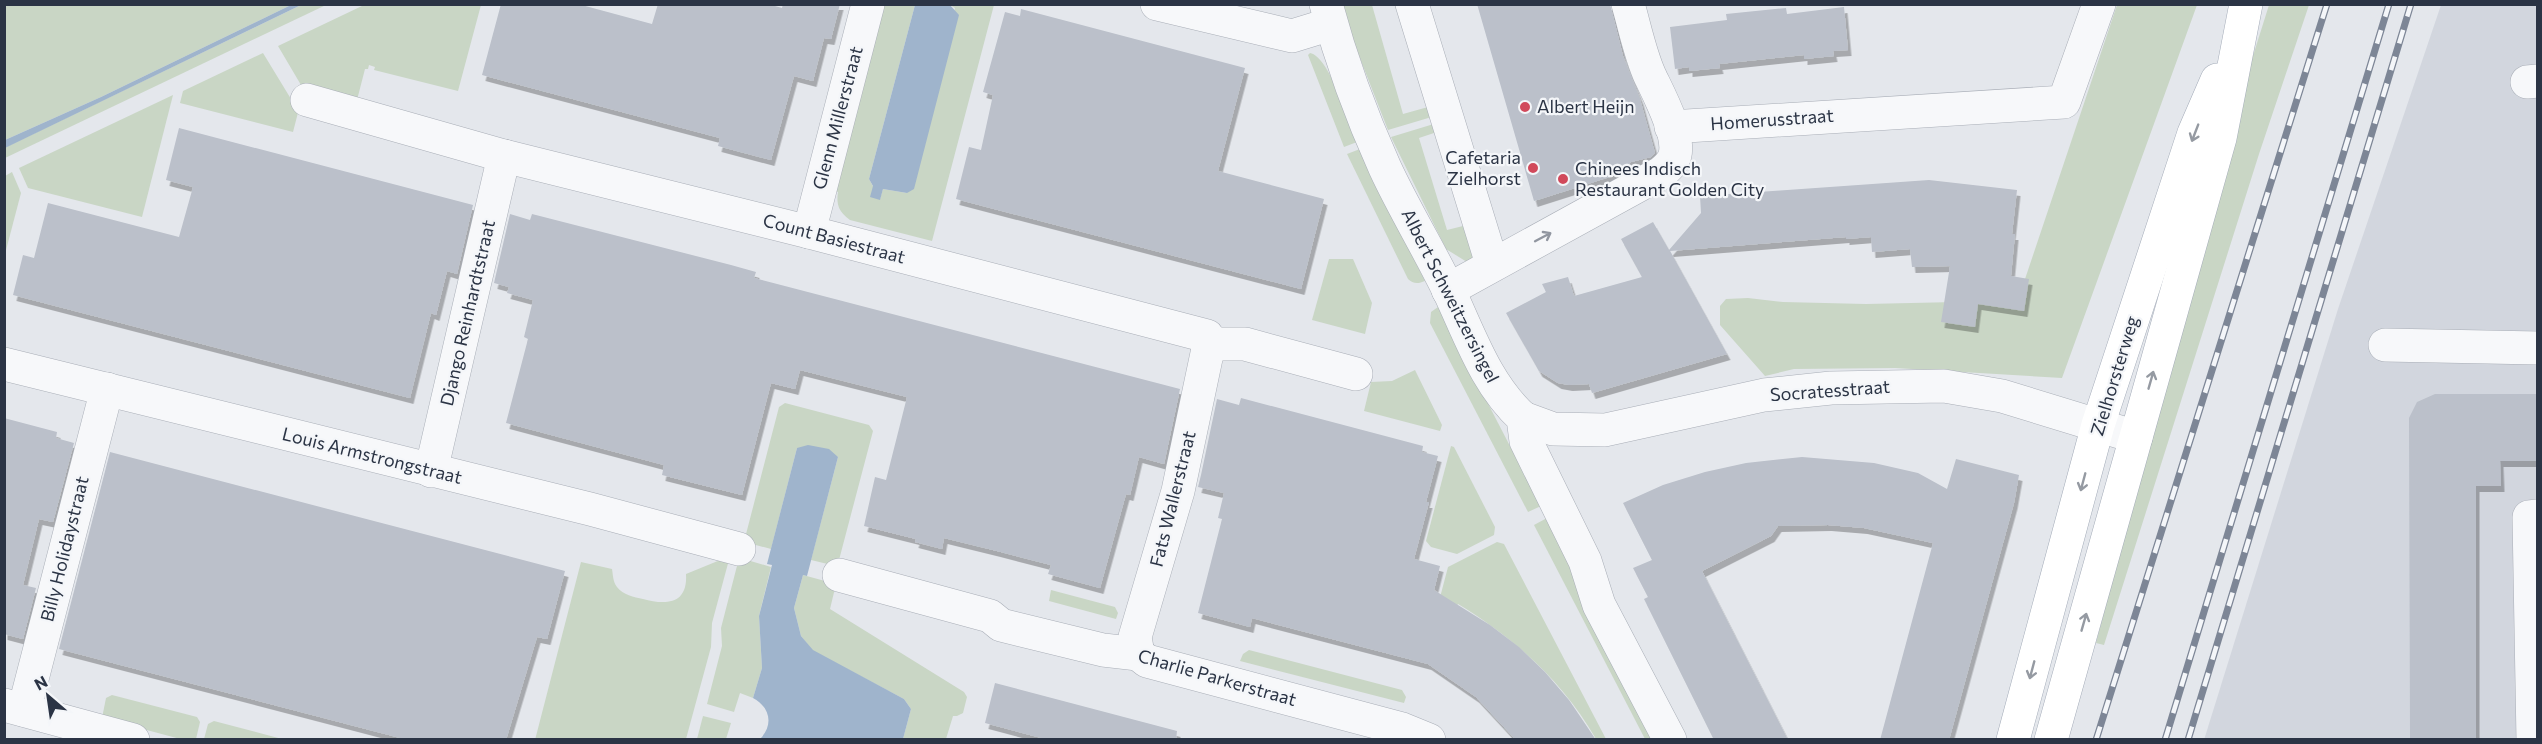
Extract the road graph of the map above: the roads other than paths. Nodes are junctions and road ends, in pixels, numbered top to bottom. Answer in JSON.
{"nodes":[{"id":1,"x":868,"y":4,"type":"edge"},
{"id":2,"x":1156,"y":4,"type":"edge"},
{"id":3,"x":1412,"y":4,"type":"edge"},
{"id":4,"x":1629,"y":4,"type":"edge"},
{"id":5,"x":2099,"y":4,"type":"edge"},
{"id":6,"x":2244,"y":12,"type":"edge"},
{"id":7,"x":1328,"y":14,"type":"edge"},
{"id":8,"x":307,"y":100,"type":"dead end"},
{"id":9,"x":1671,"y":127,"type":"junction"},
{"id":10,"x":504,"y":156,"type":"junction"},
{"id":11,"x":809,"y":232,"type":"junction"},
{"id":12,"x":1492,"y":264,"type":"junction"},
{"id":13,"x":1448,"y":290,"type":"junction"},
{"id":14,"x":1209,"y":344,"type":"junction"},
{"id":15,"x":2385,"y":345,"type":"dead end"},
{"id":16,"x":2538,"y":348,"type":"edge"},
{"id":17,"x":4,"y":364,"type":"edge"},
{"id":18,"x":1356,"y":374,"type":"dead end"},
{"id":19,"x":107,"y":389,"type":"junction"},
{"id":20,"x":1523,"y":418,"type":"junction"},
{"id":21,"x":2098,"y":425,"type":"junction"},
{"id":22,"x":2136,"y":437,"type":"junction"},
{"id":23,"x":431,"y":471,"type":"junction"},
{"id":24,"x":2533,"y":516,"type":"edge"},
{"id":25,"x":739,"y":549,"type":"dead end"},
{"id":26,"x":839,"y":575,"type":"dead end"},
{"id":27,"x":1138,"y":654,"type":"junction"},
{"id":28,"x":14,"y":708,"type":"edge"},
{"id":29,"x":1425,"y":737,"type":"edge"},
{"id":30,"x":133,"y":740,"type":"edge"},
{"id":31,"x":1670,"y":740,"type":"edge"},
{"id":32,"x":2013,"y":740,"type":"edge"},
{"id":33,"x":2051,"y":740,"type":"edge"},
{"id":34,"x":2533,"y":740,"type":"edge"}],
"edges":[{"from":1,"to":11,"type":"street","name":"Glenn Millerstraat"},
{"from":2,"to":7,"type":"street"},
{"from":3,"to":12,"type":"street"},
{"from":4,"to":9,"type":"street"},
{"from":5,"to":9,"type":"street","name":"Homerusstraat"},
{"from":6,"to":21,"type":"main road","name":"Zielhorsterweg","one_way":true},
{"from":22,"to":6,"type":"main road","name":"Zielhorsterweg","one_way":true},
{"from":7,"to":13,"type":"street","name":"Albert Schweitzersingel"},
{"from":8,"to":10,"type":"street","name":"Count Basiestraat"},
{"from":12,"to":9,"type":"street","one_way":true},
{"from":10,"to":11,"type":"street","name":"Count Basiestraat"},
{"from":10,"to":23,"type":"street","name":"Django Reinhardtstraat"},
{"from":11,"to":14,"type":"street","name":"Count Basiestraat"},
{"from":12,"to":13,"type":"street"},
{"from":13,"to":20,"type":"street","name":"Albert Schweitzersingel"},
{"from":14,"to":18,"type":"street","name":"Count Basiestraat"},
{"from":14,"to":27,"type":"street","name":"Fats Wallerstraat"},
{"from":15,"to":16,"type":"street"},
{"from":17,"to":19,"type":"street","name":"Louis Armstrongstraat"},
{"from":19,"to":23,"type":"street","name":"Louis Armstrongstraat"},
{"from":19,"to":28,"type":"street","name":"Billy Holidaystraat"},
{"from":20,"to":21,"type":"street","name":"Socratesstraat"},
{"from":20,"to":31,"type":"street"},
{"from":21,"to":22,"type":"street","name":"Socratesstraat"},
{"from":21,"to":32,"type":"main road","name":"Zielhorsterweg","one_way":true},
{"from":33,"to":22,"type":"main road","name":"Zielhorsterweg","one_way":true},
{"from":23,"to":25,"type":"street","name":"Louis Armstrongstraat"},
{"from":24,"to":34,"type":"street"},
{"from":26,"to":27,"type":"street","name":"Charlie Parkerstraat"},
{"from":27,"to":29,"type":"street","name":"Charlie Parkerstraat"},
{"from":28,"to":30,"type":"street"}]}
